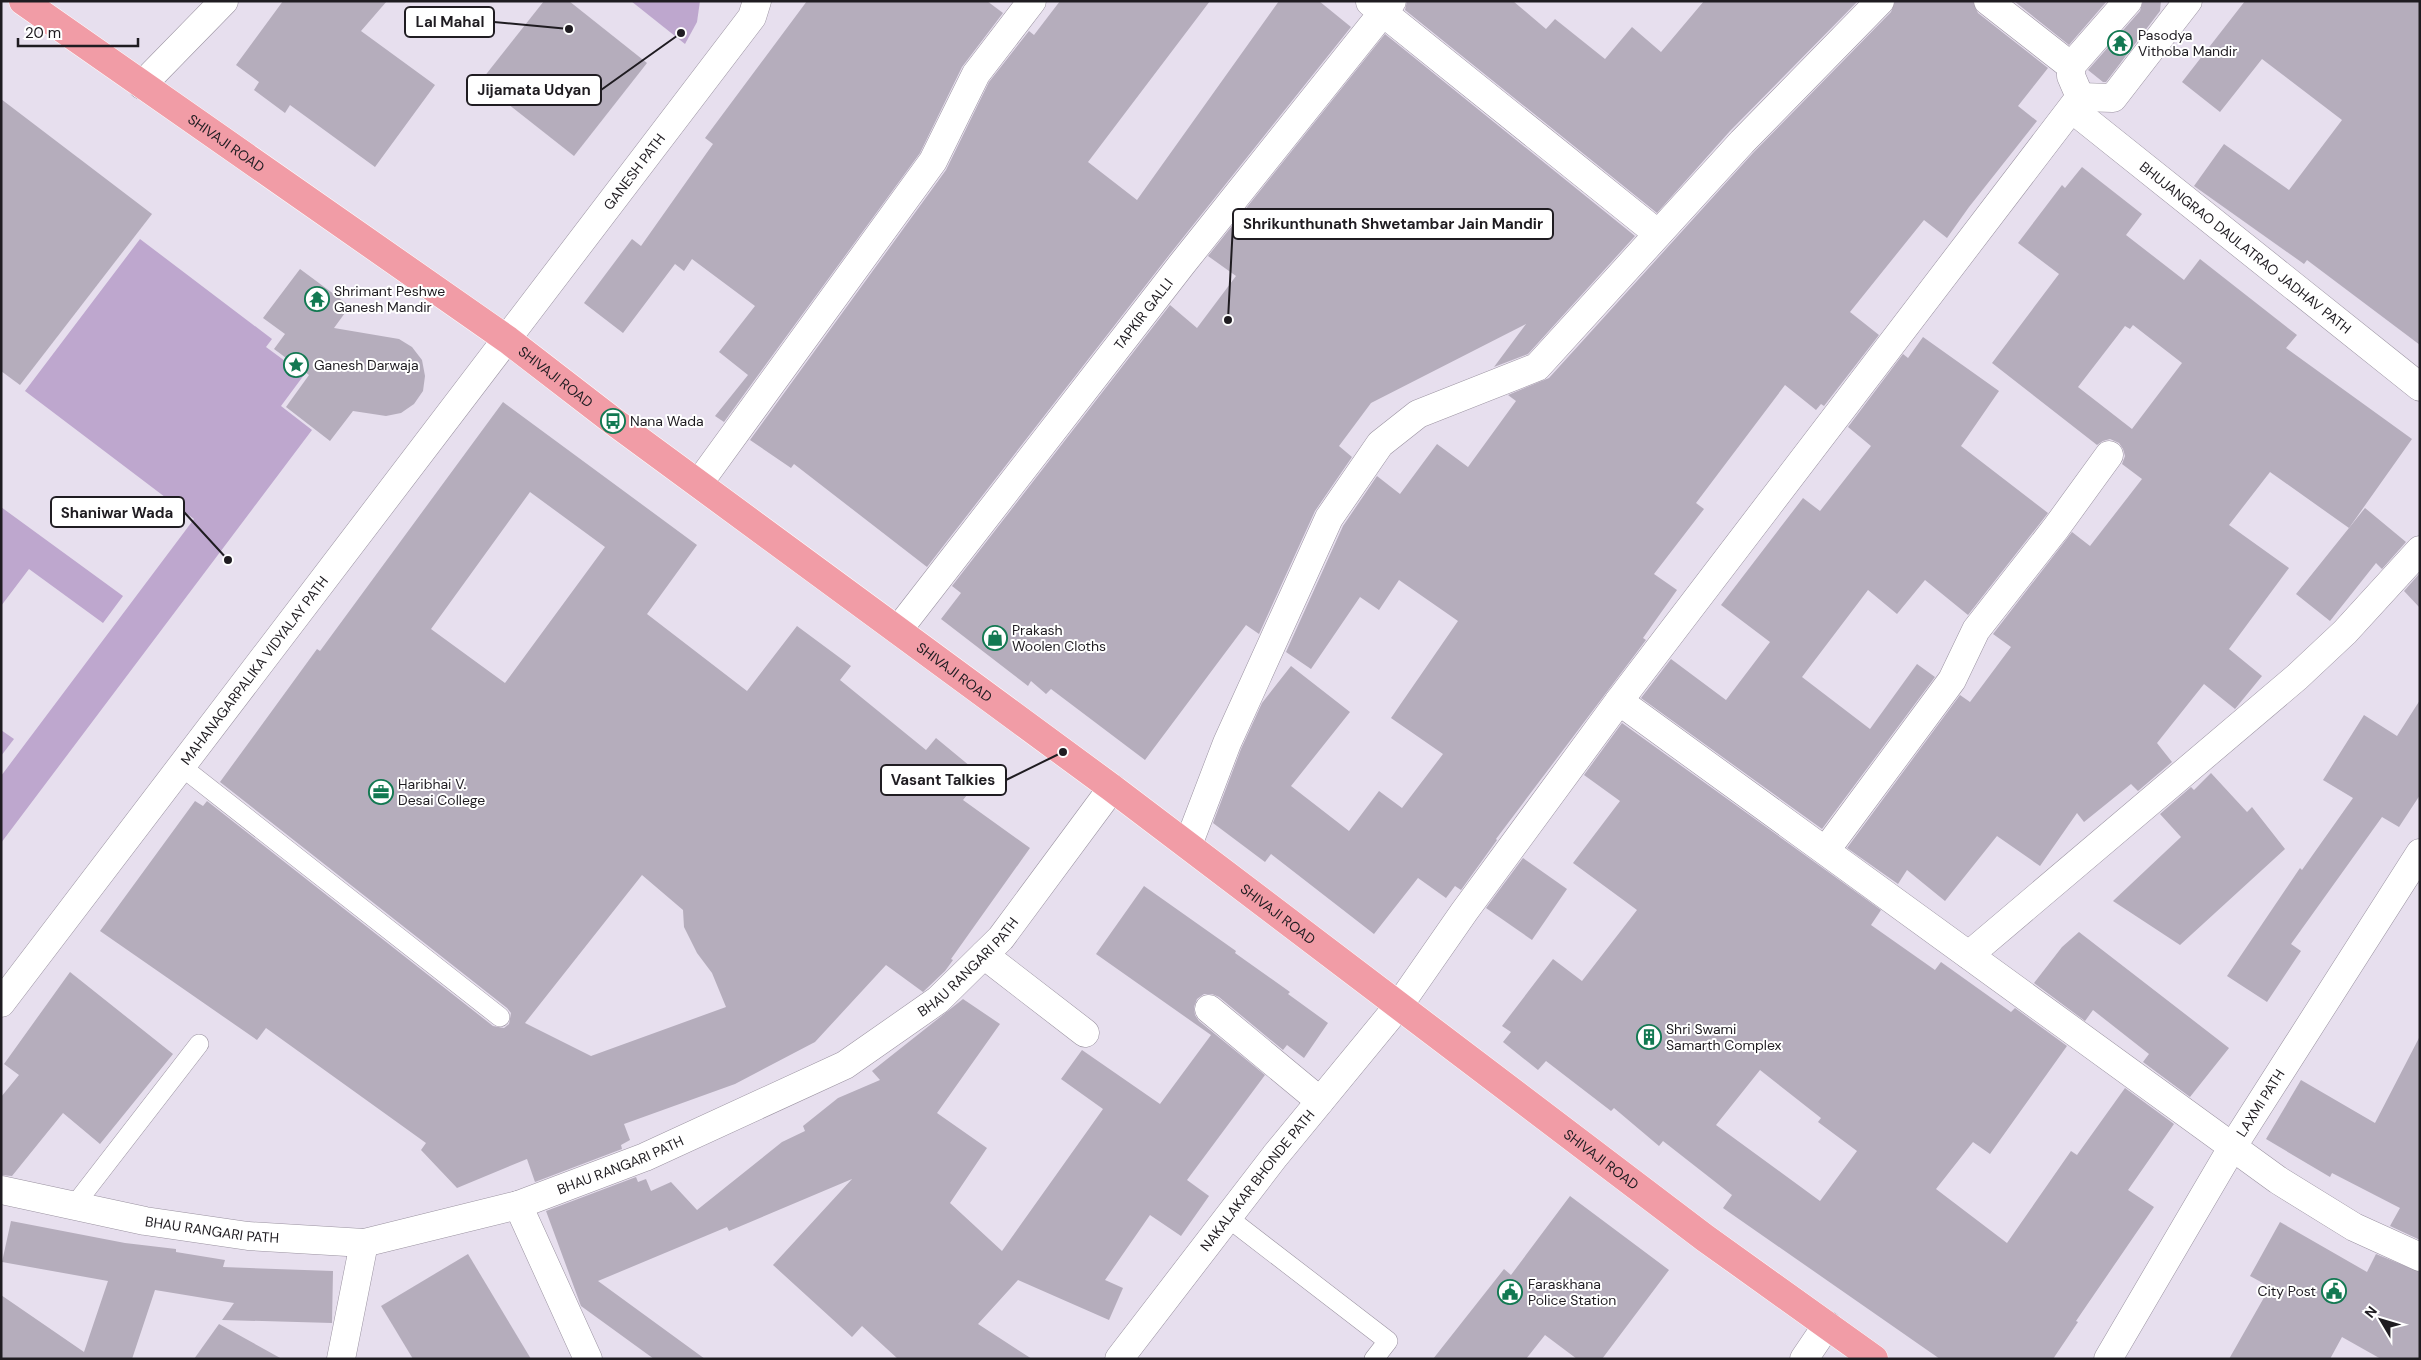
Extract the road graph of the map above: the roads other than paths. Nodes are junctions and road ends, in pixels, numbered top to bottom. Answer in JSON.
{"nodes":[{"id":1,"x":23,"y":1,"type":"edge"},
{"id":2,"x":224,"y":1,"type":"edge"},
{"id":3,"x":757,"y":1,"type":"edge"},
{"id":4,"x":1032,"y":1,"type":"edge"},
{"id":5,"x":1880,"y":1,"type":"edge"},
{"id":6,"x":1988,"y":1,"type":"edge"},
{"id":7,"x":2128,"y":1,"type":"edge"},
{"id":8,"x":2188,"y":1,"type":"edge"},
{"id":9,"x":1381,"y":5,"type":"edge"},
{"id":10,"x":2072,"y":66,"type":"junction"},
{"id":11,"x":142,"y":85,"type":"junction"},
{"id":12,"x":2076,"y":103,"type":"junction"},
{"id":13,"x":1657,"y":233,"type":"junction"},
{"id":14,"x":508,"y":340,"type":"junction"},
{"id":15,"x":2420,"y":387,"type":"edge"},
{"id":16,"x":2109,"y":455,"type":"dead end"},
{"id":17,"x":699,"y":484,"type":"junction"},
{"id":18,"x":2420,"y":550,"type":"edge"},
{"id":19,"x":898,"y":630,"type":"junction"},
{"id":20,"x":1619,"y":701,"type":"junction"},
{"id":21,"x":182,"y":766,"type":"junction"},
{"id":22,"x":1112,"y":788,"type":"junction"},
{"id":23,"x":1188,"y":845,"type":"junction"},
{"id":24,"x":1826,"y":850,"type":"junction"},
{"id":25,"x":2420,"y":853,"type":"edge"},
{"id":26,"x":1969,"y":954,"type":"junction"},
{"id":27,"x":984,"y":955,"type":"junction"},
{"id":28,"x":1,"y":1003,"type":"edge"},
{"id":29,"x":1400,"y":1004,"type":"junction"},
{"id":30,"x":1209,"y":1009,"type":"dead end"},
{"id":31,"x":500,"y":1017,"type":"dead end"},
{"id":32,"x":1085,"y":1033,"type":"dead end"},
{"id":33,"x":199,"y":1044,"type":"dead end"},
{"id":34,"x":1320,"y":1101,"type":"junction"},
{"id":35,"x":2233,"y":1146,"type":"junction"},
{"id":36,"x":1,"y":1190,"type":"edge"},
{"id":37,"x":518,"y":1205,"type":"junction"},
{"id":38,"x":74,"y":1206,"type":"junction"},
{"id":39,"x":1227,"y":1218,"type":"junction"},
{"id":40,"x":364,"y":1243,"type":"junction"},
{"id":41,"x":2420,"y":1257,"type":"edge"},
{"id":42,"x":1827,"y":1325,"type":"junction"},
{"id":43,"x":341,"y":1359,"type":"edge"},
{"id":44,"x":588,"y":1359,"type":"edge"},
{"id":45,"x":1119,"y":1359,"type":"edge"},
{"id":46,"x":1374,"y":1359,"type":"edge"},
{"id":47,"x":1804,"y":1359,"type":"edge"},
{"id":48,"x":1874,"y":1359,"type":"edge"},
{"id":49,"x":2108,"y":1359,"type":"edge"}],
"edges":[{"from":1,"to":11,"type":"highway","name":"SHIVAJI ROAD"},
{"from":2,"to":11,"type":"street"},
{"from":3,"to":14,"type":"street","name":"GANESH PATH"},
{"from":4,"to":17,"type":"street"},
{"from":5,"to":13,"type":"street"},
{"from":6,"to":10,"type":"street"},
{"from":7,"to":10,"type":"street"},
{"from":8,"to":12,"type":"street"},
{"from":9,"to":13,"type":"street"},
{"from":9,"to":19,"type":"street","name":"TAPKIR GALLI"},
{"from":10,"to":12,"type":"street"},
{"from":11,"to":14,"type":"highway","name":"SHIVAJI ROAD"},
{"from":12,"to":15,"type":"street","name":"BHUJANGRAO DAULATRAO JADHAV PATH"},
{"from":12,"to":20,"type":"street","name":"NAKALAKAR BHONDE PATH"},
{"from":13,"to":23,"type":"street"},
{"from":14,"to":17,"type":"highway","name":"SHIVAJI ROAD"},
{"from":14,"to":21,"type":"street","name":"MAHANAGARPALIKA VIDYALAY PATH"},
{"from":16,"to":24,"type":"street"},
{"from":17,"to":19,"type":"highway","name":"SHIVAJI ROAD"},
{"from":18,"to":26,"type":"street"},
{"from":19,"to":22,"type":"highway","name":"SHIVAJI ROAD"},
{"from":20,"to":24,"type":"street"},
{"from":20,"to":29,"type":"street","name":"NAKALAKAR BHONDE PATH"},
{"from":21,"to":28,"type":"street","name":"MAHANAGARPALIKA VIDYALAY PATH"},
{"from":21,"to":31,"type":"lane"},
{"from":22,"to":23,"type":"highway","name":"SHIVAJI ROAD"},
{"from":22,"to":27,"type":"street","name":"BHAU RANGARI PATH"},
{"from":23,"to":29,"type":"highway","name":"SHIVAJI ROAD"},
{"from":24,"to":26,"type":"street"},
{"from":25,"to":35,"type":"street","name":"LAXMI PATH"},
{"from":26,"to":35,"type":"street"},
{"from":27,"to":32,"type":"street"},
{"from":27,"to":37,"type":"street","name":"BHAU RANGARI PATH"},
{"from":29,"to":34,"type":"street","name":"NAKALAKAR BHONDE PATH"},
{"from":29,"to":42,"type":"highway","name":"SHIVAJI ROAD"},
{"from":30,"to":34,"type":"street"},
{"from":33,"to":38,"type":"lane"},
{"from":34,"to":39,"type":"street","name":"NAKALAKAR BHONDE PATH"},
{"from":35,"to":41,"type":"street"},
{"from":35,"to":49,"type":"street","name":"LAXMI PATH"},
{"from":36,"to":38,"type":"street","name":"BHAU RANGARI PATH"},
{"from":37,"to":40,"type":"street","name":"BHAU RANGARI PATH"},
{"from":37,"to":44,"type":"street"},
{"from":38,"to":40,"type":"street","name":"BHAU RANGARI PATH"},
{"from":39,"to":45,"type":"street","name":"NAKALAKAR BHONDE PATH"},
{"from":39,"to":46,"type":"lane"},
{"from":40,"to":43,"type":"street"},
{"from":42,"to":47,"type":"street"},
{"from":42,"to":48,"type":"highway","name":"SHIVAJI ROAD"}]}
